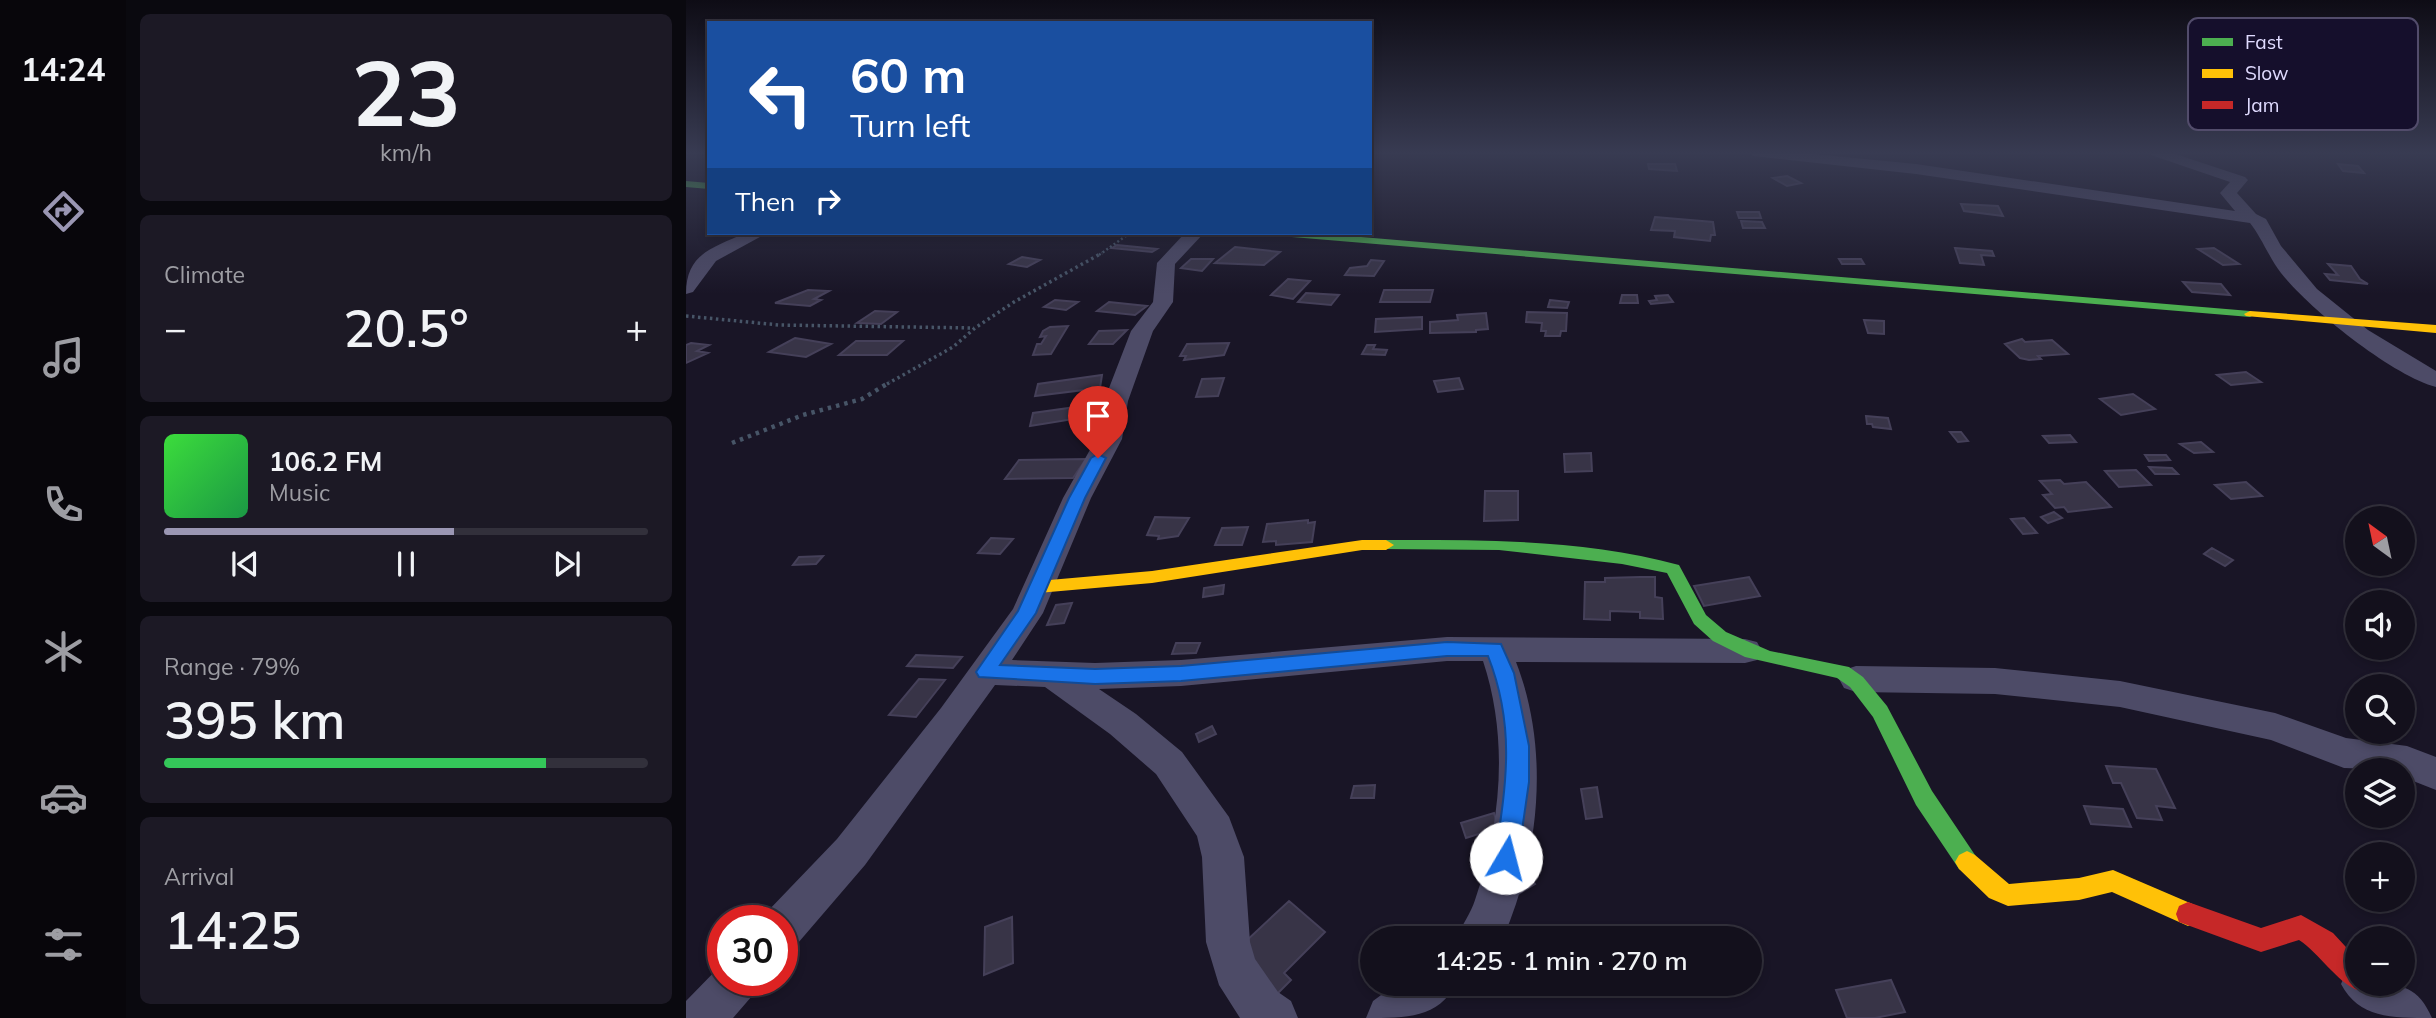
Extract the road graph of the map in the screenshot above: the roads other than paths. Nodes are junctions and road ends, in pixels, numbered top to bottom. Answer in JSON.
{"nodes":[{"id":1,"x":2126,"y":200,"type":"edge"},
{"id":2,"x":2234,"y":200,"type":"edge"},
{"id":3,"x":2250,"y":218,"type":"junction"},
{"id":4,"x":754,"y":235,"type":"edge"},
{"id":5,"x":1193,"y":235,"type":"edge"},
{"id":6,"x":1304,"y":235,"type":"edge"},
{"id":7,"x":686,"y":288,"type":"edge"},
{"id":8,"x":2343,"y":321,"type":"junction"},
{"id":9,"x":2436,"y":329,"type":"edge"},
{"id":10,"x":2436,"y":380,"type":"edge"},
{"id":11,"x":1038,"y":587,"type":"junction"},
{"id":12,"x":1494,"y":649,"type":"junction"},
{"id":13,"x":1749,"y":652,"type":"junction"},
{"id":14,"x":986,"y":672,"type":"junction"},
{"id":15,"x":1052,"y":675,"type":"junction"},
{"id":16,"x":1856,"y":679,"type":"junction"},
{"id":17,"x":2436,"y":774,"type":"edge"},
{"id":18,"x":798,"y":910,"type":"edge"},
{"id":19,"x":1488,"y":926,"type":"edge"},
{"id":20,"x":2345,"y":964,"type":"edge"},
{"id":21,"x":722,"y":996,"type":"edge"},
{"id":22,"x":1418,"y":996,"type":"edge"},
{"id":23,"x":2380,"y":996,"type":"edge"},
{"id":24,"x":702,"y":1018,"type":"edge"},
{"id":25,"x":1274,"y":1018,"type":"edge"},
{"id":26,"x":1390,"y":1018,"type":"edge"},
{"id":27,"x":2408,"y":1018,"type":"edge"}],
"edges":[{"from":1,"to":3,"type":"street"},
{"from":2,"to":3,"type":"street"},
{"from":3,"to":8,"type":"street"},
{"from":4,"to":7,"type":"street"},
{"from":5,"to":11,"type":"street"},
{"from":6,"to":8,"type":"street"},
{"from":8,"to":9,"type":"street"},
{"from":8,"to":10,"type":"street"},
{"from":11,"to":13,"type":"street"},
{"from":11,"to":14,"type":"street"},
{"from":12,"to":13,"type":"street"},
{"from":12,"to":15,"type":"street"},
{"from":12,"to":19,"type":"street"},
{"from":13,"to":16,"type":"street"},
{"from":14,"to":15,"type":"street"},
{"from":14,"to":18,"type":"street"},
{"from":15,"to":25,"type":"street"},
{"from":16,"to":17,"type":"street"},
{"from":16,"to":20,"type":"street"},
{"from":21,"to":24,"type":"street"},
{"from":22,"to":26,"type":"street"},
{"from":23,"to":27,"type":"street"}]}
